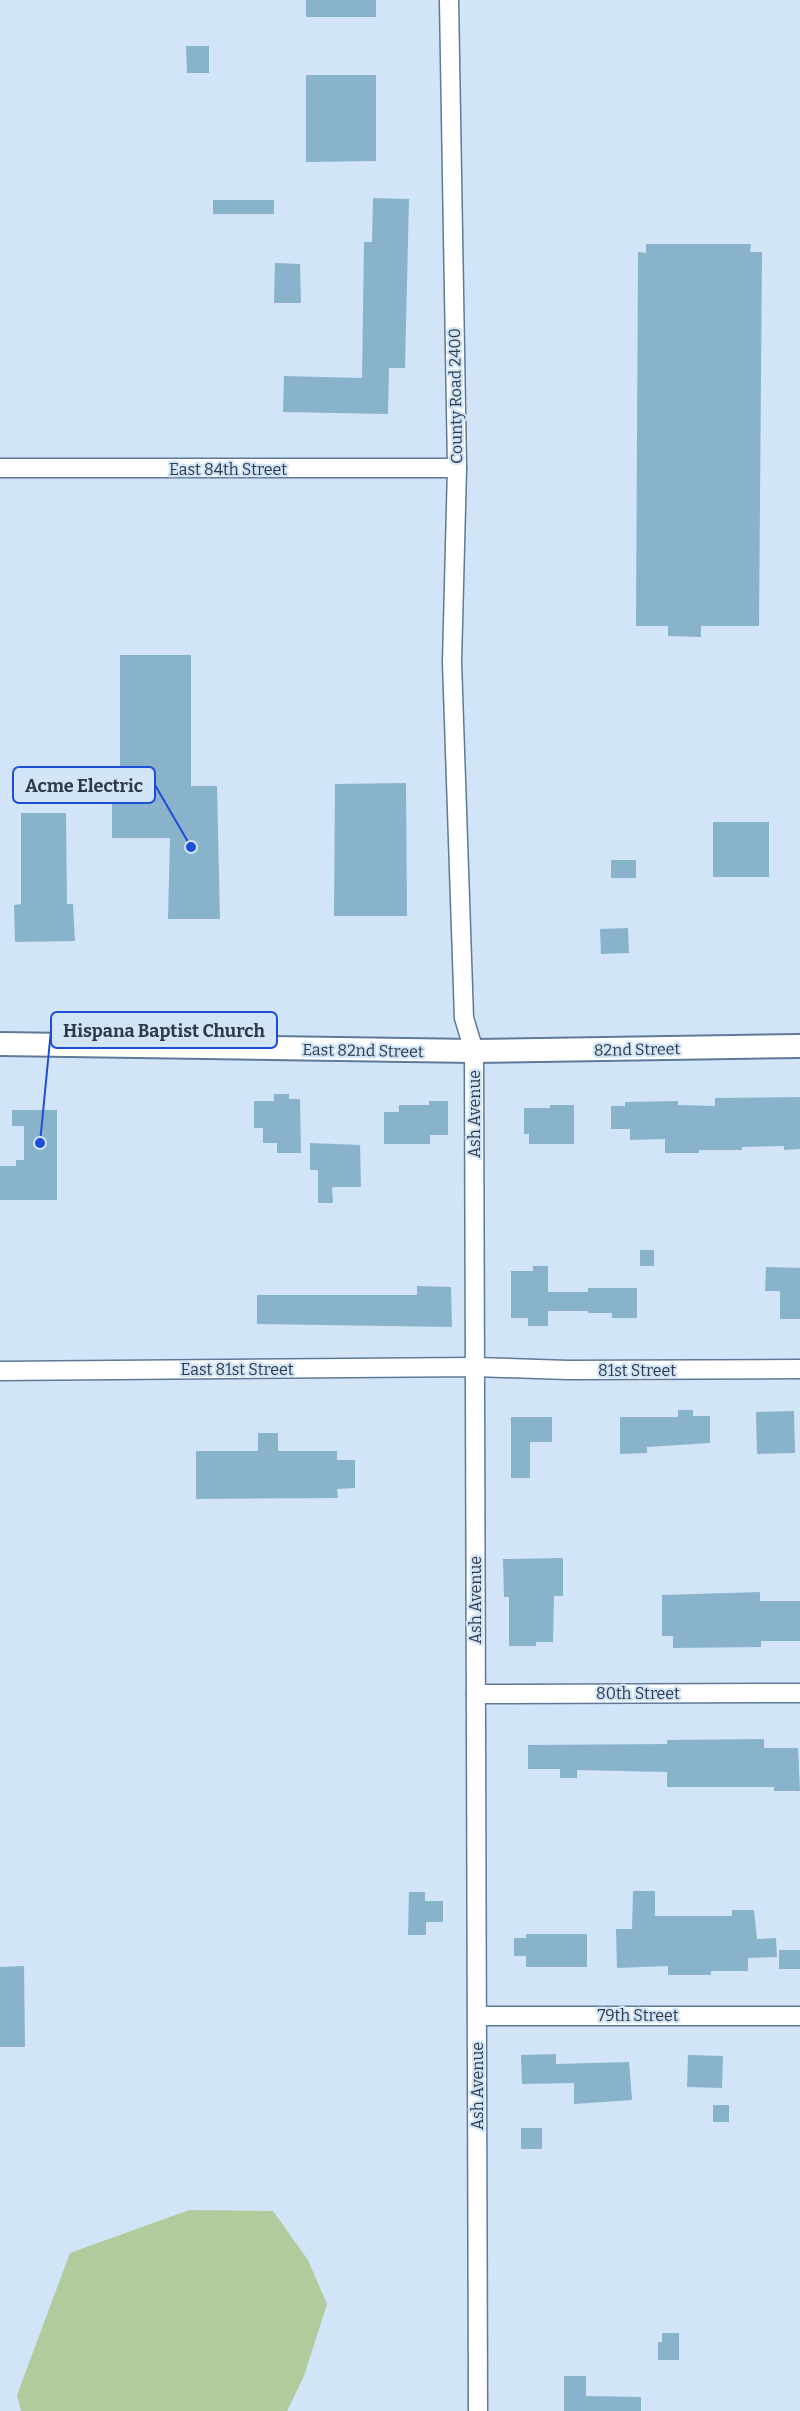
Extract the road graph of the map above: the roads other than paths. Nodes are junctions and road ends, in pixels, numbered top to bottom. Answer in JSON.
{"nodes":[{"id":1,"x":449,"y":0,"type":"edge"},
{"id":2,"x":0,"y":468,"type":"edge"},
{"id":3,"x":457,"y":468,"type":"junction"},
{"id":4,"x":457,"y":792,"type":"joint"},
{"id":5,"x":0,"y":1044,"type":"edge"},
{"id":6,"x":800,"y":1046,"type":"edge"},
{"id":7,"x":474,"y":1052,"type":"junction"},
{"id":8,"x":475,"y":1367,"type":"junction"},
{"id":9,"x":800,"y":1370,"type":"edge"},
{"id":10,"x":0,"y":1371,"type":"edge"},
{"id":11,"x":800,"y":1693,"type":"edge"},
{"id":12,"x":476,"y":1694,"type":"junction"},
{"id":13,"x":477,"y":2016,"type":"junction"},
{"id":14,"x":800,"y":2016,"type":"edge"},
{"id":15,"x":478,"y":2411,"type":"edge"}],
"edges":[{"from":1,"to":3,"type":"street","name":"County Road 2400"},
{"from":2,"to":3,"type":"street","name":"East 84th Street"},
{"from":3,"to":4,"type":"street","name":"County Road 2400"},
{"from":4,"to":7,"type":"street","name":"Ash Avenue"},
{"from":5,"to":7,"type":"street","name":"East 82nd Street"},
{"from":6,"to":7,"type":"street","name":"82nd Street"},
{"from":7,"to":8,"type":"street","name":"Ash Avenue"},
{"from":8,"to":9,"type":"street","name":"81st Street"},
{"from":8,"to":10,"type":"street","name":"East 81st Street"},
{"from":8,"to":12,"type":"street","name":"Ash Avenue"},
{"from":11,"to":12,"type":"street","name":"80th Street"},
{"from":12,"to":13,"type":"street","name":"Ash Avenue"},
{"from":13,"to":14,"type":"street","name":"79th Street"},
{"from":13,"to":15,"type":"street","name":"Ash Avenue"}]}
